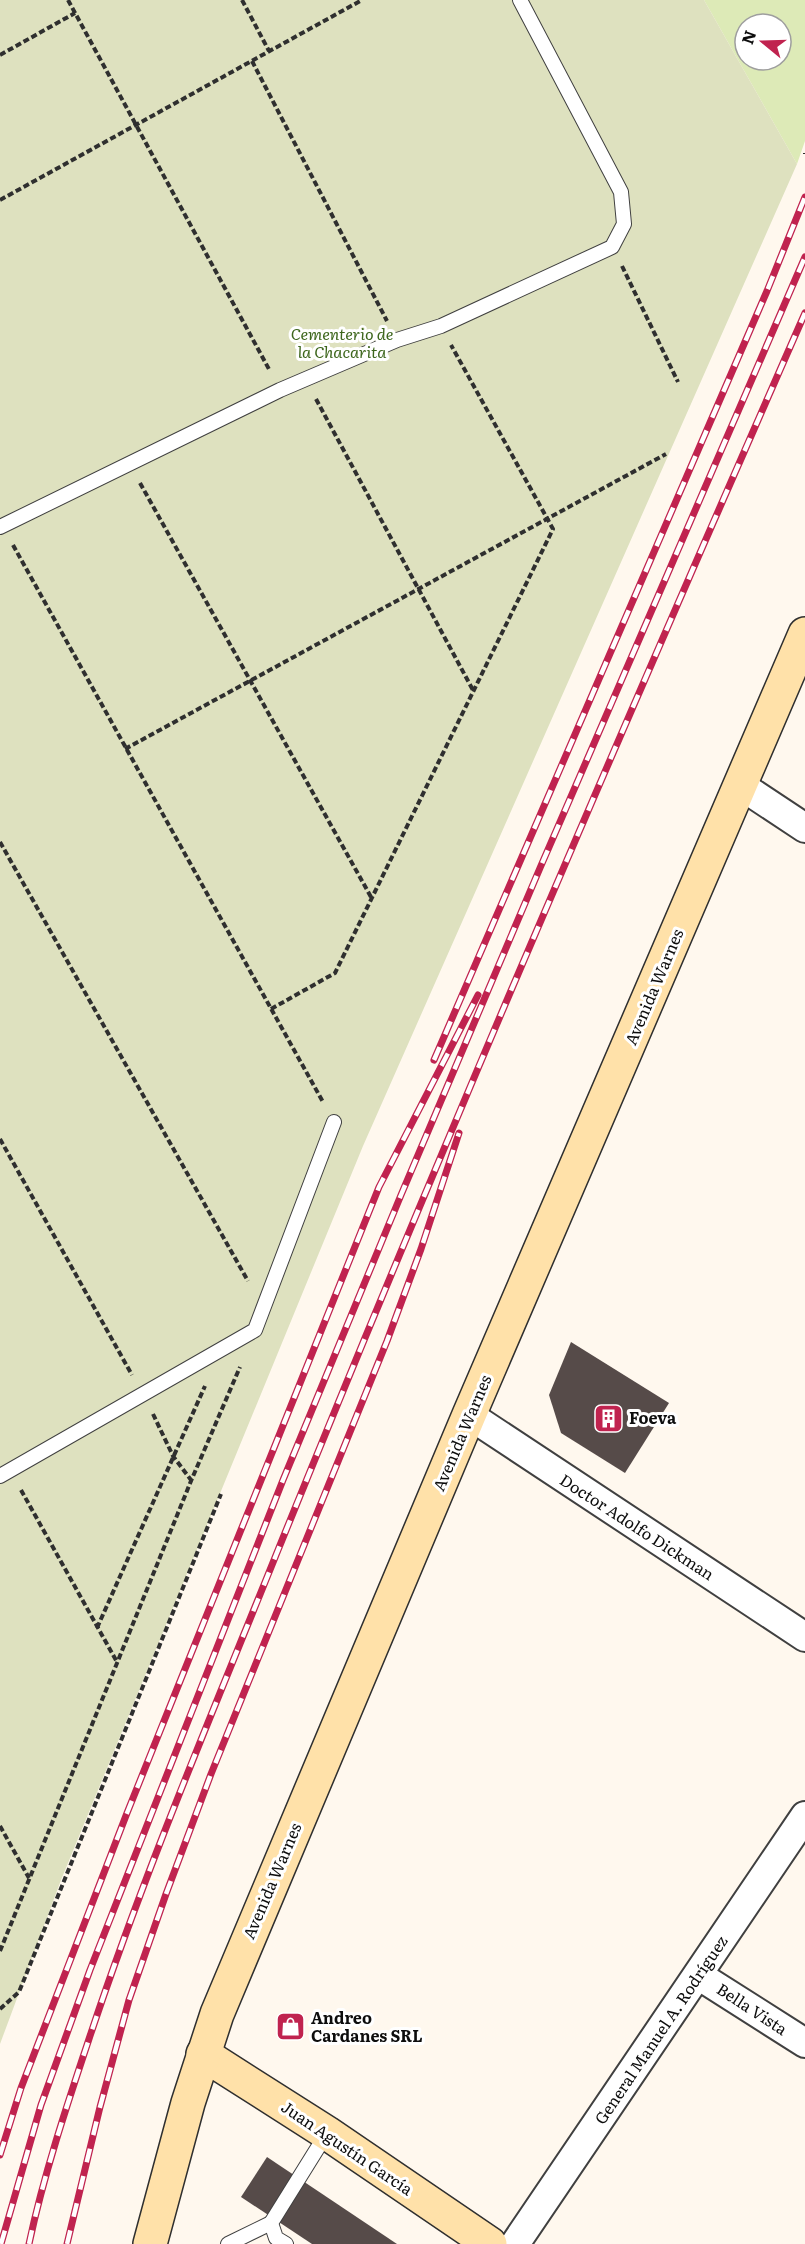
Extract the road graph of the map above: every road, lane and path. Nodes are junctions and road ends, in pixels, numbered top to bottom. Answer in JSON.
{"nodes":[{"id":1,"x":68,"y":0,"type":"edge"},
{"id":2,"x":242,"y":0,"type":"edge"},
{"id":3,"x":362,"y":0,"type":"edge"},
{"id":4,"x":520,"y":0,"type":"edge"},
{"id":5,"x":75,"y":13,"type":"junction"},
{"id":6,"x":270,"y":51,"type":"junction"},
{"id":7,"x":0,"y":55,"type":"edge"},
{"id":8,"x":252,"y":61,"type":"junction"},
{"id":9,"x":136,"y":125,"type":"junction"},
{"id":10,"x":0,"y":200,"type":"edge"},
{"id":11,"x":612,"y":247,"type":"junction"},
{"id":12,"x":441,"y":326,"type":"junction"},
{"id":13,"x":397,"y":340,"type":"junction"},
{"id":14,"x":306,"y":380,"type":"junction"},
{"id":15,"x":678,"y":382,"type":"dead end"},
{"id":16,"x":280,"y":390,"type":"junction"},
{"id":17,"x":666,"y":453,"type":"dead end"},
{"id":18,"x":130,"y":464,"type":"junction"},
{"id":19,"x":548,"y":518,"type":"junction"},
{"id":20,"x":1,"y":526,"type":"edge"},
{"id":21,"x":417,"y":589,"type":"junction"},
{"id":22,"x":805,"y":634,"type":"edge"},
{"id":23,"x":250,"y":681,"type":"junction"},
{"id":24,"x":474,"y":692,"type":"junction"},
{"id":25,"x":125,"y":749,"type":"junction"},
{"id":26,"x":740,"y":785,"type":"junction"},
{"id":27,"x":805,"y":828,"type":"edge"},
{"id":28,"x":0,"y":842,"type":"edge"},
{"id":29,"x":371,"y":897,"type":"junction"},
{"id":30,"x":271,"y":1009,"type":"junction"},
{"id":31,"x":334,"y":1122,"type":"joint"},
{"id":32,"x":0,"y":1139,"type":"edge"},
{"id":33,"x":264,"y":1308,"type":"junction"},
{"id":34,"x":255,"y":1330,"type":"junction"},
{"id":35,"x":221,"y":1350,"type":"junction"},
{"id":36,"x":143,"y":1395,"type":"junction"},
{"id":37,"x":469,"y":1415,"type":"junction"},
{"id":38,"x":173,"y":1456,"type":"junction"},
{"id":39,"x":5,"y":1473,"type":"edge"},
{"id":40,"x":191,"y":1480,"type":"junction"},
{"id":41,"x":221,"y":1494,"type":"dead end"},
{"id":42,"x":97,"y":1628,"type":"junction"},
{"id":43,"x":805,"y":1637,"type":"edge"},
{"id":44,"x":117,"y":1663,"type":"junction"},
{"id":45,"x":805,"y":1816,"type":"edge"},
{"id":46,"x":0,"y":1826,"type":"edge"},
{"id":47,"x":30,"y":1879,"type":"junction"},
{"id":48,"x":0,"y":1951,"type":"edge"},
{"id":49,"x":698,"y":1975,"type":"junction"},
{"id":50,"x":0,"y":2009,"type":"edge"},
{"id":51,"x":805,"y":2043,"type":"edge"},
{"id":52,"x":203,"y":2054,"type":"junction"},
{"id":53,"x":327,"y":2133,"type":"junction"},
{"id":54,"x":271,"y":2223,"type":"junction"},
{"id":55,"x":150,"y":2244,"type":"edge"},
{"id":56,"x":228,"y":2244,"type":"edge"},
{"id":57,"x":286,"y":2244,"type":"edge"},
{"id":58,"x":489,"y":2244,"type":"edge"},
{"id":59,"x":515,"y":2244,"type":"edge"}],
"edges":[{"from":1,"to":5,"type":"path"},
{"from":2,"to":6,"type":"path"},
{"from":3,"to":6,"type":"path"},
{"from":4,"to":11,"type":"lane"},
{"from":5,"to":7,"type":"path"},
{"from":5,"to":9,"type":"path"},
{"from":6,"to":8,"type":"path"},
{"from":8,"to":9,"type":"path"},
{"from":8,"to":13,"type":"path"},
{"from":9,"to":10,"type":"path"},
{"from":9,"to":16,"type":"path"},
{"from":11,"to":12,"type":"lane"},
{"from":11,"to":15,"type":"path"},
{"from":12,"to":13,"type":"lane"},
{"from":12,"to":19,"type":"path"},
{"from":13,"to":14,"type":"lane"},
{"from":14,"to":16,"type":"lane"},
{"from":14,"to":21,"type":"path"},
{"from":16,"to":18,"type":"lane"},
{"from":17,"to":19,"type":"path"},
{"from":18,"to":20,"type":"lane"},
{"from":18,"to":23,"type":"path"},
{"from":19,"to":21,"type":"path"},
{"from":19,"to":24,"type":"path"},
{"from":20,"to":25,"type":"path"},
{"from":21,"to":23,"type":"path"},
{"from":21,"to":24,"type":"path"},
{"from":22,"to":26,"type":"main road","name":"Avenida Warnes"},
{"from":23,"to":25,"type":"path"},
{"from":23,"to":29,"type":"path"},
{"from":24,"to":29,"type":"path"},
{"from":25,"to":30,"type":"path"},
{"from":26,"to":27,"type":"street"},
{"from":26,"to":37,"type":"main road","name":"Avenida Warnes"},
{"from":28,"to":33,"type":"path"},
{"from":29,"to":30,"type":"path"},
{"from":30,"to":31,"type":"path"},
{"from":31,"to":33,"type":"lane"},
{"from":32,"to":36,"type":"path"},
{"from":33,"to":34,"type":"lane"},
{"from":34,"to":35,"type":"lane"},
{"from":34,"to":40,"type":"path"},
{"from":35,"to":36,"type":"lane"},
{"from":35,"to":38,"type":"path"},
{"from":36,"to":38,"type":"path"},
{"from":36,"to":39,"type":"lane"},
{"from":37,"to":43,"type":"street","name":"Doctor Adolfo Dickman"},
{"from":37,"to":52,"type":"main road","name":"Avenida Warnes"},
{"from":38,"to":40,"type":"path"},
{"from":38,"to":42,"type":"path"},
{"from":39,"to":42,"type":"path"},
{"from":40,"to":44,"type":"path"},
{"from":41,"to":50,"type":"path"},
{"from":42,"to":44,"type":"path"},
{"from":44,"to":47,"type":"path"},
{"from":45,"to":49,"type":"street","name":"General Manuel A. Rodríguez"},
{"from":46,"to":47,"type":"path"},
{"from":47,"to":48,"type":"path"},
{"from":49,"to":51,"type":"street","name":"Bella Vista"},
{"from":49,"to":59,"type":"street","name":"General Manuel A. Rodríguez"},
{"from":52,"to":53,"type":"main road","name":"Juan Agustín García"},
{"from":52,"to":55,"type":"main road","name":"Avenida Warnes"},
{"from":53,"to":54,"type":"lane"},
{"from":53,"to":58,"type":"main road","name":"Juan Agustín García"},
{"from":54,"to":56,"type":"lane"},
{"from":54,"to":57,"type":"lane"}]}
